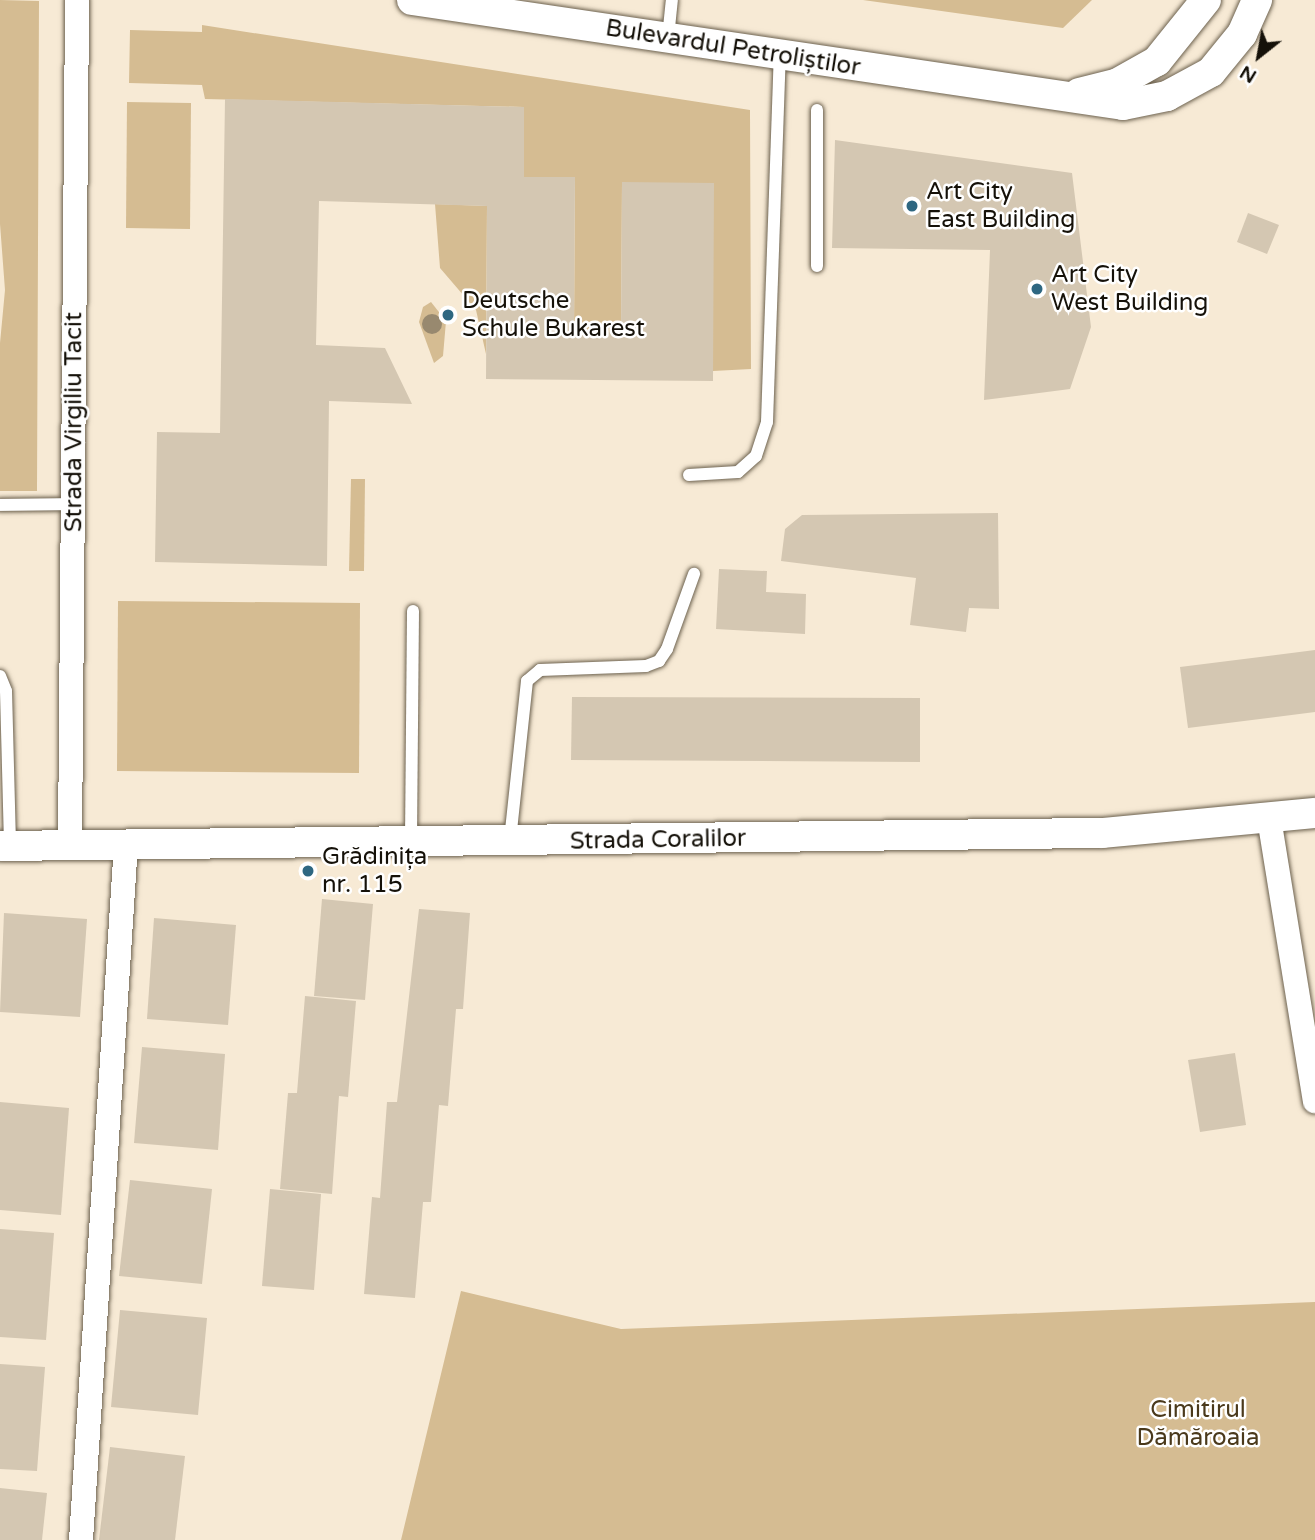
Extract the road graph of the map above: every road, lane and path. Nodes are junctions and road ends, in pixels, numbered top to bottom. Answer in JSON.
{"nodes":[{"id":1,"x":77,"y":0,"type":"edge"},
{"id":2,"x":412,"y":0,"type":"edge"},
{"id":3,"x":672,"y":0,"type":"edge"},
{"id":4,"x":1206,"y":0,"type":"edge"},
{"id":5,"x":1257,"y":0,"type":"edge"},
{"id":6,"x":668,"y":37,"type":"junction"},
{"id":7,"x":780,"y":56,"type":"junction"},
{"id":8,"x":1157,"y":61,"type":"junction"},
{"id":9,"x":1210,"y":72,"type":"junction"},
{"id":10,"x":1055,"y":98,"type":"junction"},
{"id":11,"x":817,"y":110,"type":"dead end"},
{"id":12,"x":817,"y":266,"type":"dead end"},
{"id":13,"x":688,"y":475,"type":"dead end"},
{"id":14,"x":73,"y":504,"type":"junction"},
{"id":15,"x":0,"y":505,"type":"edge"},
{"id":16,"x":694,"y":573,"type":"dead end"},
{"id":17,"x":413,"y":611,"type":"dead end"},
{"id":18,"x":0,"y":676,"type":"edge"},
{"id":19,"x":1315,"y":813,"type":"edge"},
{"id":20,"x":1269,"y":818,"type":"junction"},
{"id":21,"x":510,"y":842,"type":"junction"},
{"id":22,"x":70,"y":844,"type":"junction"},
{"id":23,"x":411,"y":844,"type":"junction"},
{"id":24,"x":126,"y":845,"type":"junction"},
{"id":25,"x":5,"y":846,"type":"edge"},
{"id":26,"x":1315,"y":1101,"type":"edge"},
{"id":27,"x":81,"y":1540,"type":"edge"}],
"edges":[{"from":1,"to":14,"type":"street","name":"Strada Virgiliu Tacit"},
{"from":2,"to":6,"type":"street","name":"Bulevardul Petroliștilor"},
{"from":3,"to":6,"type":"lane"},
{"from":4,"to":8,"type":"street","name":"Bulevardul Petroliștilor"},
{"from":5,"to":9,"type":"street","name":"Bulevardul Petroliștilor"},
{"from":6,"to":7,"type":"street","name":"Bulevardul Petroliștilor"},
{"from":7,"to":10,"type":"street","name":"Bulevardul Petroliștilor"},
{"from":7,"to":13,"type":"lane"},
{"from":8,"to":9,"type":"street"},
{"from":8,"to":10,"type":"street","name":"Bulevardul Petroliștilor"},
{"from":9,"to":10,"type":"street","name":"Bulevardul Petroliștilor"},
{"from":11,"to":12,"type":"lane"},
{"from":14,"to":15,"type":"lane"},
{"from":14,"to":22,"type":"street","name":"Strada Virgiliu Tacit"},
{"from":16,"to":21,"type":"lane"},
{"from":17,"to":23,"type":"lane"},
{"from":18,"to":25,"type":"lane"},
{"from":19,"to":20,"type":"street","name":"Strada Coralilor"},
{"from":20,"to":21,"type":"street","name":"Strada Coralilor"},
{"from":20,"to":26,"type":"street"},
{"from":21,"to":23,"type":"street","name":"Strada Coralilor"},
{"from":22,"to":24,"type":"street","name":"Strada Coralilor"},
{"from":22,"to":25,"type":"street","name":"Strada Coralilor"},
{"from":23,"to":24,"type":"street","name":"Strada Coralilor"},
{"from":24,"to":27,"type":"street"}]}
